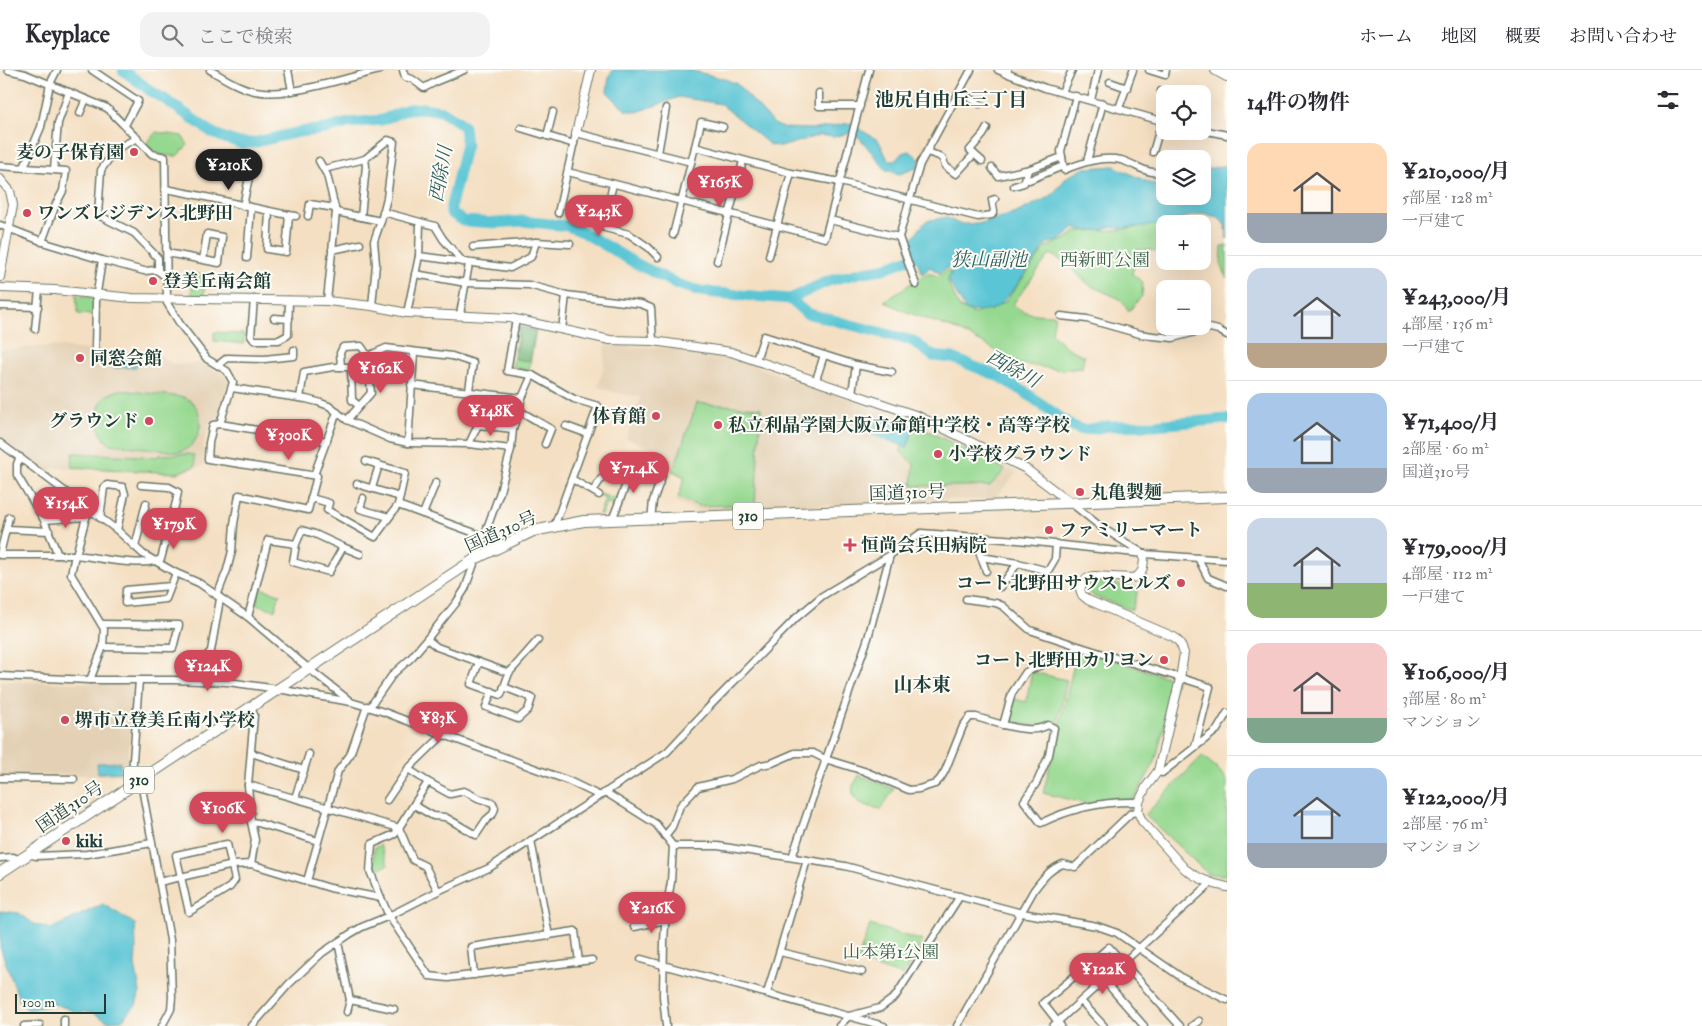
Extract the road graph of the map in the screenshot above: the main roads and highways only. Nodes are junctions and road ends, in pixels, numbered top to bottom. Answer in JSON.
{"nodes":[{"id":1,"x":1216,"y":70,"type":"edge"},
{"id":2,"x":1227,"y":76,"type":"edge"},
{"id":3,"x":1227,"y":497,"type":"edge"},
{"id":4,"x":0,"y":873,"type":"edge"}],
"edges":[{"from":1,"to":2,"type":"main road"},
{"from":3,"to":4,"type":"main road","name":"国道310号","number":"310"}]}
